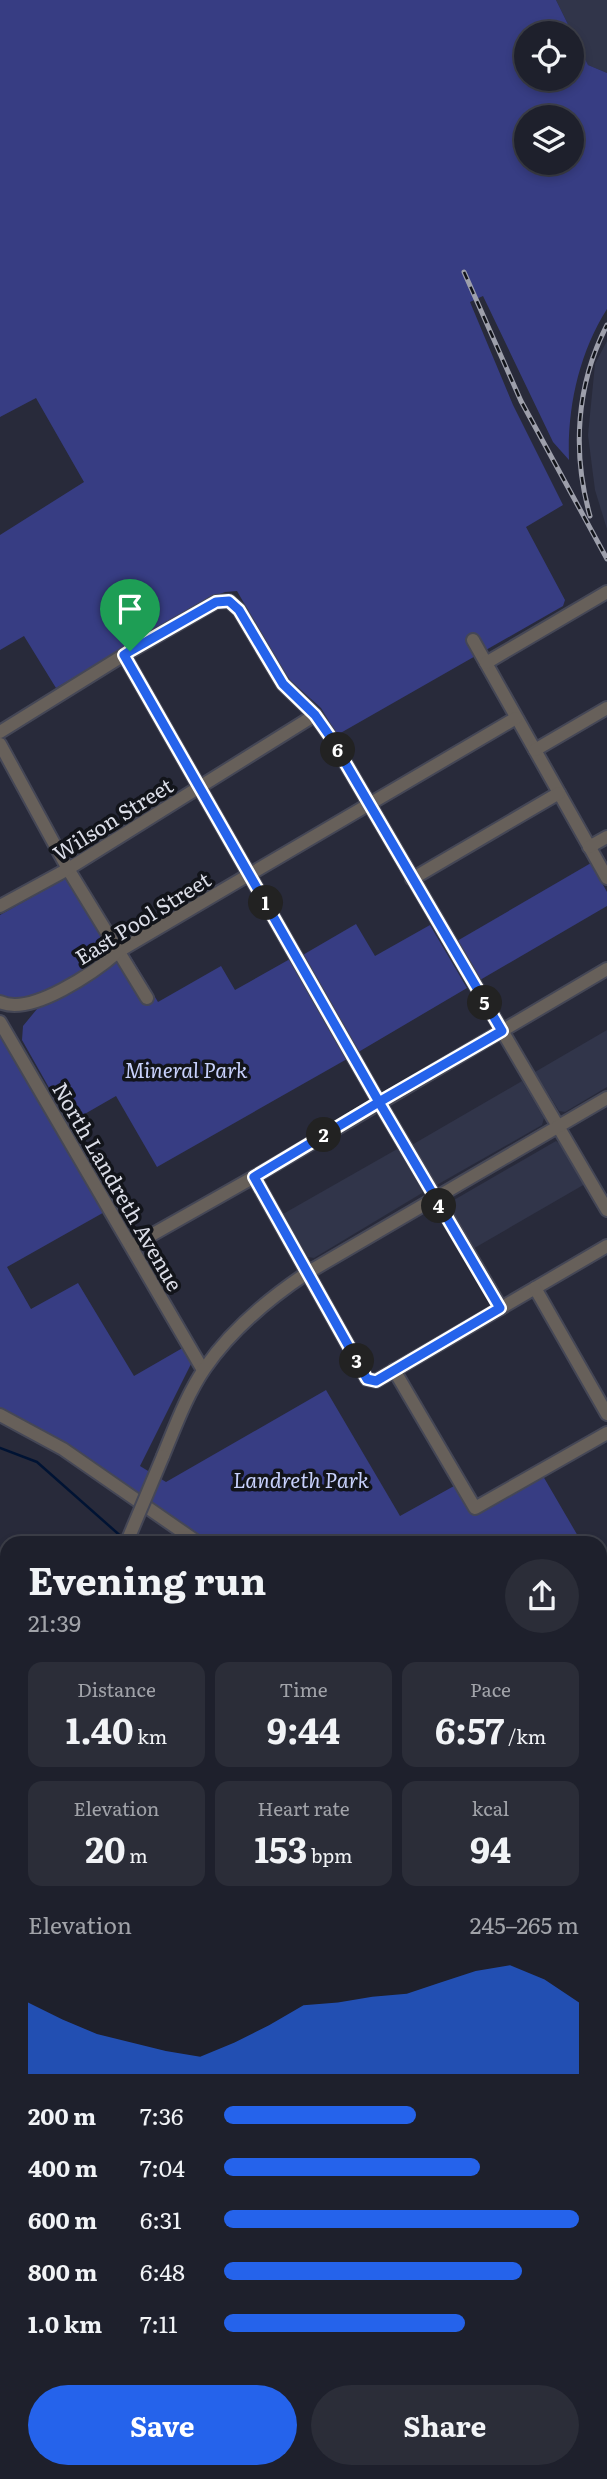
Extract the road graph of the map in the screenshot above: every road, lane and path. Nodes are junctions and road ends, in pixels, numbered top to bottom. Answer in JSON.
{"nodes":[{"id":1,"x":607,"y":592,"type":"edge"},
{"id":2,"x":473,"y":640,"type":"dead end"},
{"id":3,"x":124,"y":655,"type":"junction"},
{"id":4,"x":486,"y":663,"type":"junction"},
{"id":5,"x":607,"y":708,"type":"edge"},
{"id":6,"x":315,"y":715,"type":"junction"},
{"id":7,"x":516,"y":718,"type":"junction"},
{"id":8,"x":0,"y":732,"type":"edge"},
{"id":9,"x":0,"y":744,"type":"edge"},
{"id":10,"x":535,"y":750,"type":"junction"},
{"id":11,"x":200,"y":785,"type":"junction"},
{"id":12,"x":559,"y":793,"type":"junction"},
{"id":13,"x":369,"y":804,"type":"junction"},
{"id":14,"x":607,"y":837,"type":"edge"},
{"id":15,"x":589,"y":847,"type":"junction"},
{"id":16,"x":68,"y":869,"type":"junction"},
{"id":17,"x":250,"y":873,"type":"junction"},
{"id":18,"x":607,"y":878,"type":"edge"},
{"id":19,"x":412,"y":879,"type":"junction"},
{"id":20,"x":0,"y":906,"type":"edge"},
{"id":21,"x":119,"y":951,"type":"junction"},
{"id":22,"x":607,"y":969,"type":"edge"},
{"id":23,"x":147,"y":998,"type":"dead end"},
{"id":24,"x":0,"y":1002,"type":"edge"},
{"id":25,"x":0,"y":1022,"type":"edge"},
{"id":26,"x":502,"y":1031,"type":"junction"},
{"id":27,"x":607,"y":1098,"type":"edge"},
{"id":28,"x":379,"y":1102,"type":"junction"},
{"id":29,"x":558,"y":1127,"type":"junction"},
{"id":30,"x":254,"y":1177,"type":"junction"},
{"id":31,"x":435,"y":1199,"type":"junction"},
{"id":32,"x":607,"y":1210,"type":"edge"},
{"id":33,"x":132,"y":1246,"type":"junction"},
{"id":34,"x":607,"y":1246,"type":"edge"},
{"id":35,"x":307,"y":1273,"type":"junction"},
{"id":36,"x":535,"y":1288,"type":"junction"},
{"id":37,"x":500,"y":1308,"type":"junction"},
{"id":38,"x":203,"y":1370,"type":"junction"},
{"id":39,"x":394,"y":1370,"type":"junction"},
{"id":40,"x":607,"y":1414,"type":"edge"},
{"id":41,"x":0,"y":1415,"type":"edge"},
{"id":42,"x":607,"y":1433,"type":"edge"},
{"id":43,"x":129,"y":1536,"type":"edge"},
{"id":44,"x":189,"y":1536,"type":"edge"}],
"edges":[{"from":1,"to":4,"type":"street"},
{"from":2,"to":4,"type":"street"},
{"from":3,"to":6,"type":"street"},
{"from":3,"to":8,"type":"street"},
{"from":3,"to":11,"type":"street"},
{"from":4,"to":7,"type":"street"},
{"from":5,"to":10,"type":"street"},
{"from":6,"to":11,"type":"street","name":"Wilson Street"},
{"from":6,"to":13,"type":"street"},
{"from":7,"to":10,"type":"street"},
{"from":7,"to":13,"type":"street","name":"East Pool Street"},
{"from":9,"to":16,"type":"street"},
{"from":10,"to":12,"type":"street"},
{"from":11,"to":16,"type":"street","name":"Wilson Street"},
{"from":11,"to":17,"type":"street"},
{"from":12,"to":15,"type":"street"},
{"from":12,"to":19,"type":"street"},
{"from":13,"to":17,"type":"street","name":"East Pool Street"},
{"from":13,"to":19,"type":"street"},
{"from":14,"to":15,"type":"street"},
{"from":15,"to":18,"type":"street"},
{"from":16,"to":20,"type":"street","name":"Wilson Street"},
{"from":16,"to":21,"type":"street"},
{"from":17,"to":21,"type":"street","name":"East Pool Street"},
{"from":17,"to":28,"type":"street"},
{"from":19,"to":26,"type":"street"},
{"from":21,"to":23,"type":"street"},
{"from":21,"to":24,"type":"street","name":"East Pool Street"},
{"from":22,"to":26,"type":"street"},
{"from":25,"to":33,"type":"street","name":"North Landreth Avenue"},
{"from":26,"to":28,"type":"street"},
{"from":26,"to":29,"type":"street"},
{"from":27,"to":29,"type":"street"},
{"from":28,"to":30,"type":"street"},
{"from":28,"to":31,"type":"street"},
{"from":29,"to":31,"type":"street"},
{"from":29,"to":32,"type":"street"},
{"from":30,"to":33,"type":"street"},
{"from":30,"to":35,"type":"street"},
{"from":31,"to":35,"type":"street"},
{"from":31,"to":37,"type":"street"},
{"from":33,"to":38,"type":"street","name":"North Landreth Avenue"},
{"from":34,"to":36,"type":"street"},
{"from":35,"to":38,"type":"street"},
{"from":35,"to":39,"type":"street"},
{"from":36,"to":37,"type":"street"},
{"from":36,"to":40,"type":"street"},
{"from":37,"to":39,"type":"street"},
{"from":38,"to":43,"type":"street","bridge":true},
{"from":39,"to":42,"type":"street"},
{"from":41,"to":44,"type":"street"}]}
